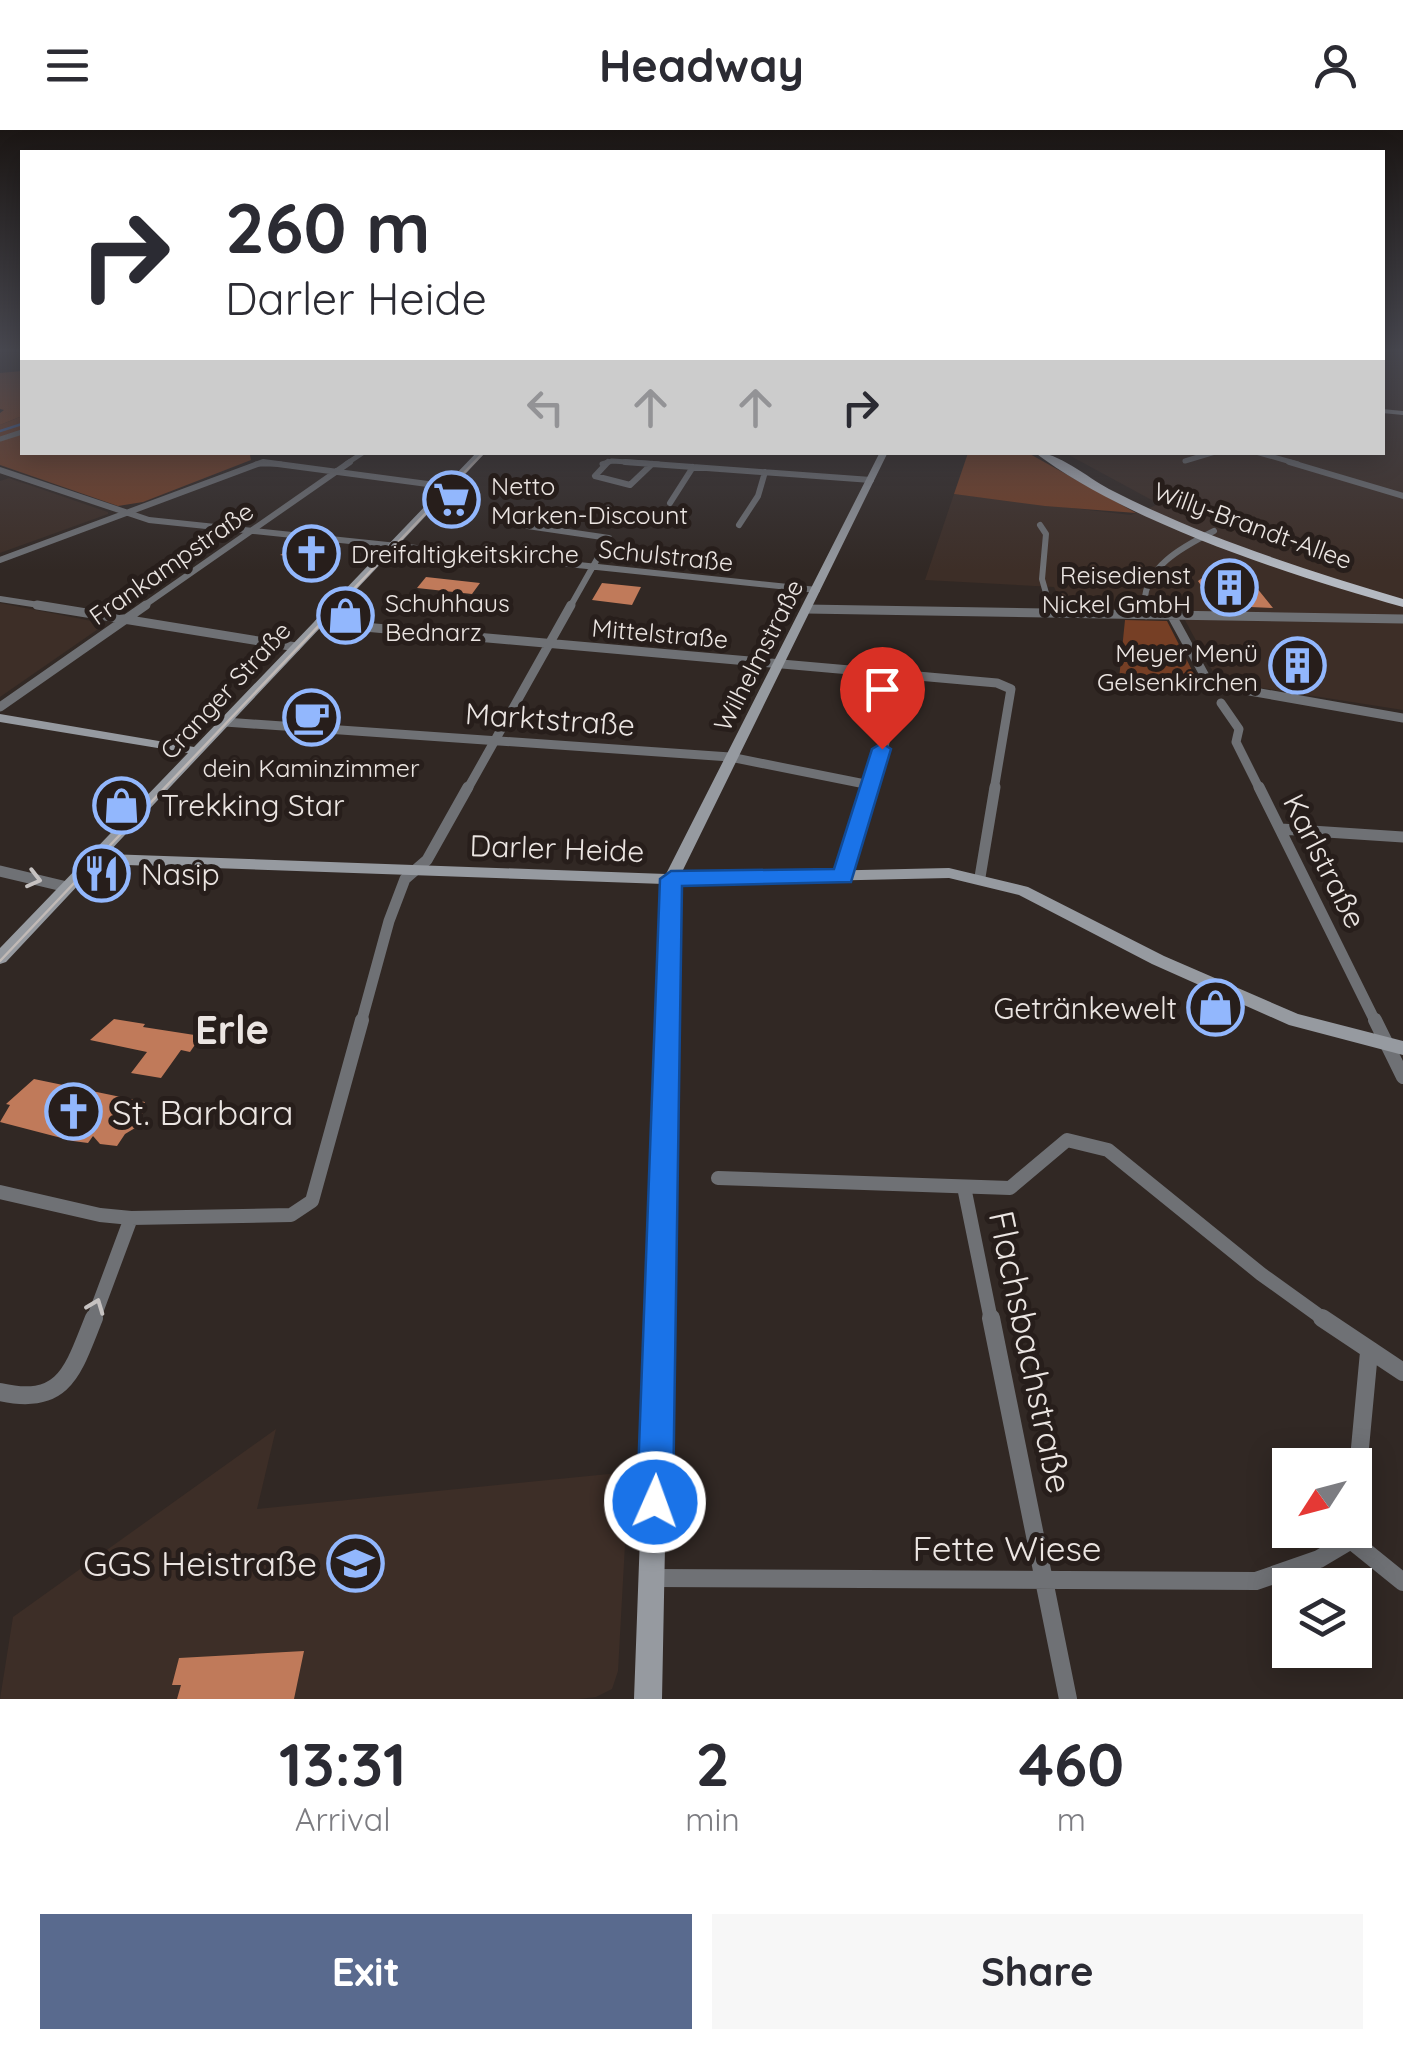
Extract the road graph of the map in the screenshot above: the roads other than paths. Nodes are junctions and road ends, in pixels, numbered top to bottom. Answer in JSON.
{"nodes":[{"id":1,"x":360,"y":455,"type":"edge"},
{"id":2,"x":479,"y":455,"type":"edge"},
{"id":3,"x":630,"y":455,"type":"edge"},
{"id":4,"x":883,"y":455,"type":"edge"},
{"id":5,"x":1043,"y":455,"type":"edge"},
{"id":6,"x":1058,"y":455,"type":"edge"},
{"id":7,"x":1206,"y":455,"type":"edge"},
{"id":8,"x":1266,"y":455,"type":"edge"},
{"id":9,"x":627,"y":462,"type":"junction"},
{"id":10,"x":1185,"y":462,"type":"dead end"},
{"id":11,"x":652,"y":464,"type":"junction"},
{"id":12,"x":693,"y":467,"type":"junction"},
{"id":13,"x":0,"y":470,"type":"edge"},
{"id":14,"x":766,"y":472,"type":"junction"},
{"id":15,"x":334,"y":474,"type":"junction"},
{"id":16,"x":871,"y":480,"type":"junction"},
{"id":17,"x":450,"y":487,"type":"junction"},
{"id":18,"x":1403,"y":496,"type":"edge"},
{"id":19,"x":670,"y":503,"type":"dead end"},
{"id":20,"x":127,"y":514,"type":"junction"},
{"id":21,"x":514,"y":524,"type":"dead end"},
{"id":22,"x":740,"y":525,"type":"dead end"},
{"id":23,"x":1040,"y":525,"type":"dead end"},
{"id":24,"x":251,"y":532,"type":"junction"},
{"id":25,"x":1209,"y":533,"type":"junction"},
{"id":26,"x":391,"y":548,"type":"junction"},
{"id":27,"x":0,"y":560,"type":"edge"},
{"id":28,"x":592,"y":568,"type":"junction"},
{"id":29,"x":817,"y":590,"type":"junction"},
{"id":30,"x":1403,"y":594,"type":"edge"},
{"id":31,"x":0,"y":598,"type":"edge"},
{"id":32,"x":1403,"y":603,"type":"edge"},
{"id":33,"x":806,"y":608,"type":"junction"},
{"id":34,"x":1052,"y":613,"type":"junction"},
{"id":35,"x":1146,"y":615,"type":"junction"},
{"id":36,"x":1172,"y":616,"type":"junction"},
{"id":37,"x":1403,"y":619,"type":"edge"},
{"id":38,"x":122,"y":621,"type":"junction"},
{"id":39,"x":320,"y":623,"type":"junction"},
{"id":40,"x":547,"y":643,"type":"junction"},
{"id":41,"x":296,"y":647,"type":"junction"},
{"id":42,"x":778,"y":664,"type":"junction"},
{"id":43,"x":906,"y":676,"type":"junction"},
{"id":44,"x":1221,"y":702,"type":"dead end"},
{"id":45,"x":0,"y":706,"type":"edge"},
{"id":46,"x":0,"y":718,"type":"edge"},
{"id":47,"x":1403,"y":718,"type":"edge"},
{"id":48,"x":225,"y":722,"type":"junction"},
{"id":49,"x":494,"y":740,"type":"junction"},
{"id":50,"x":197,"y":751,"type":"junction"},
{"id":51,"x":730,"y":757,"type":"junction"},
{"id":52,"x":870,"y":785,"type":"junction"},
{"id":53,"x":1281,"y":828,"type":"junction"},
{"id":54,"x":1403,"y":837,"type":"edge"},
{"id":55,"x":95,"y":859,"type":"junction"},
{"id":56,"x":416,"y":870,"type":"junction"},
{"id":57,"x":0,"y":871,"type":"edge"},
{"id":58,"x":843,"y":876,"type":"junction"},
{"id":59,"x":980,"y":878,"type":"junction"},
{"id":60,"x":671,"y":879,"type":"junction"},
{"id":61,"x":67,"y":888,"type":"junction"},
{"id":62,"x":0,"y":958,"type":"edge"},
{"id":63,"x":1396,"y":1046,"type":"edge"},
{"id":64,"x":1403,"y":1078,"type":"edge"},
{"id":65,"x":718,"y":1178,"type":"dead end"},
{"id":66,"x":964,"y":1187,"type":"junction"},
{"id":67,"x":0,"y":1192,"type":"edge"},
{"id":68,"x":131,"y":1218,"type":"junction"},
{"id":69,"x":1369,"y":1352,"type":"junction"},
{"id":70,"x":1403,"y":1372,"type":"edge"},
{"id":71,"x":0,"y":1392,"type":"edge"},
{"id":72,"x":1360,"y":1448,"type":"edge"},
{"id":73,"x":1334,"y":1548,"type":"edge"},
{"id":74,"x":1366,"y":1548,"type":"edge"},
{"id":75,"x":653,"y":1578,"type":"junction"},
{"id":76,"x":1045,"y":1582,"type":"junction"},
{"id":77,"x":1403,"y":1582,"type":"edge"},
{"id":78,"x":648,"y":1699,"type":"edge"},
{"id":79,"x":1068,"y":1699,"type":"edge"}],
"edges":[{"from":1,"to":15,"type":"street","name":"Frankampstraße"},
{"from":2,"to":17,"type":"street","name":"Cranger Straße"},
{"from":3,"to":9,"type":"street"},
{"from":4,"to":16,"type":"street","name":"Wilhelmstraße"},
{"from":5,"to":25,"type":"main road","name":"Willy-Brandt-Allee"},
{"from":6,"to":25,"type":"main road","name":"Willy-Brandt-Allee"},
{"from":7,"to":10,"type":"street"},
{"from":8,"to":18,"type":"street"},
{"from":9,"to":11,"type":"street"},
{"from":9,"to":11,"type":"street"},
{"from":11,"to":12,"type":"street"},
{"from":12,"to":14,"type":"street"},
{"from":12,"to":19,"type":"street"},
{"from":13,"to":20,"type":"street","name":"Schulstraße"},
{"from":14,"to":16,"type":"street"},
{"from":14,"to":22,"type":"street"},
{"from":15,"to":17,"type":"street"},
{"from":15,"to":20,"type":"street"},
{"from":15,"to":24,"type":"street","name":"Frankampstraße"},
{"from":16,"to":29,"type":"street","name":"Wilhelmstraße"},
{"from":17,"to":26,"type":"street","name":"Cranger Straße"},
{"from":20,"to":24,"type":"street","name":"Schulstraße"},
{"from":20,"to":27,"type":"street"},
{"from":21,"to":28,"type":"street"},
{"from":23,"to":34,"type":"street"},
{"from":24,"to":26,"type":"street","name":"Schulstraße"},
{"from":24,"to":38,"type":"street","name":"Frankampstraße"},
{"from":25,"to":30,"type":"main road","name":"Willy-Brandt-Allee"},
{"from":25,"to":32,"type":"main road","name":"Willy-Brandt-Allee"},
{"from":25,"to":35,"type":"street"},
{"from":26,"to":28,"type":"street","name":"Schulstraße"},
{"from":26,"to":39,"type":"street","name":"Cranger Straße"},
{"from":28,"to":29,"type":"street","name":"Schulstraße"},
{"from":28,"to":40,"type":"street"},
{"from":29,"to":33,"type":"street","name":"Wilhelmstraße"},
{"from":31,"to":38,"type":"street"},
{"from":33,"to":34,"type":"street"},
{"from":33,"to":42,"type":"street","name":"Wilhelmstraße"},
{"from":34,"to":35,"type":"street"},
{"from":35,"to":36,"type":"street"},
{"from":36,"to":37,"type":"street"},
{"from":36,"to":47,"type":"street"},
{"from":38,"to":41,"type":"street"},
{"from":38,"to":45,"type":"street","name":"Frankampstraße"},
{"from":39,"to":40,"type":"street","name":"Mittelstraße"},
{"from":39,"to":41,"type":"street","name":"Cranger Straße"},
{"from":40,"to":42,"type":"street","name":"Mittelstraße"},
{"from":40,"to":49,"type":"street"},
{"from":41,"to":48,"type":"street","name":"Cranger Straße"},
{"from":42,"to":43,"type":"street","name":"Mittelstraße"},
{"from":42,"to":51,"type":"street","name":"Wilhelmstraße"},
{"from":43,"to":52,"type":"street"},
{"from":43,"to":59,"type":"street","name":"Mittelstraße"},
{"from":44,"to":53,"type":"street","name":"Karlstraße"},
{"from":46,"to":50,"type":"street"},
{"from":48,"to":49,"type":"street","name":"Marktstraße"},
{"from":48,"to":50,"type":"street","name":"Cranger Straße"},
{"from":49,"to":51,"type":"street","name":"Marktstraße"},
{"from":49,"to":56,"type":"street"},
{"from":50,"to":55,"type":"street","name":"Cranger Straße"},
{"from":51,"to":52,"type":"street","name":"Marktstraße"},
{"from":51,"to":60,"type":"street","name":"Wilhelmstraße"},
{"from":52,"to":58,"type":"street"},
{"from":53,"to":54,"type":"street"},
{"from":53,"to":63,"type":"street","name":"Karlstraße"},
{"from":55,"to":56,"type":"street","name":"Darler Heide"},
{"from":55,"to":61,"type":"street","name":"Cranger Straße"},
{"from":56,"to":60,"type":"street","name":"Darler Heide"},
{"from":56,"to":68,"type":"street"},
{"from":57,"to":61,"type":"street","one_way":true},
{"from":58,"to":59,"type":"street","name":"Darler Heide"},
{"from":58,"to":60,"type":"street","name":"Darler Heide"},
{"from":59,"to":63,"type":"street","name":"Darler Heide"},
{"from":60,"to":75,"type":"street"},
{"from":61,"to":62,"type":"street","name":"Cranger Straße"},
{"from":63,"to":64,"type":"street","name":"Karlstraße"},
{"from":65,"to":66,"type":"street"},
{"from":66,"to":69,"type":"street","name":"Flachsbachstraße"},
{"from":66,"to":76,"type":"street","name":"Flachsbachstraße"},
{"from":67,"to":68,"type":"street"},
{"from":71,"to":68,"type":"street","one_way":true},
{"from":69,"to":70,"type":"street","name":"Flachsbachstraße"},
{"from":69,"to":72,"type":"street"},
{"from":73,"to":76,"type":"street","name":"Fette Wiese"},
{"from":74,"to":77,"type":"street"},
{"from":75,"to":76,"type":"street","name":"Fette Wiese"},
{"from":75,"to":78,"type":"street"},
{"from":76,"to":79,"type":"street","name":"Flachsbachstraße"}]}
